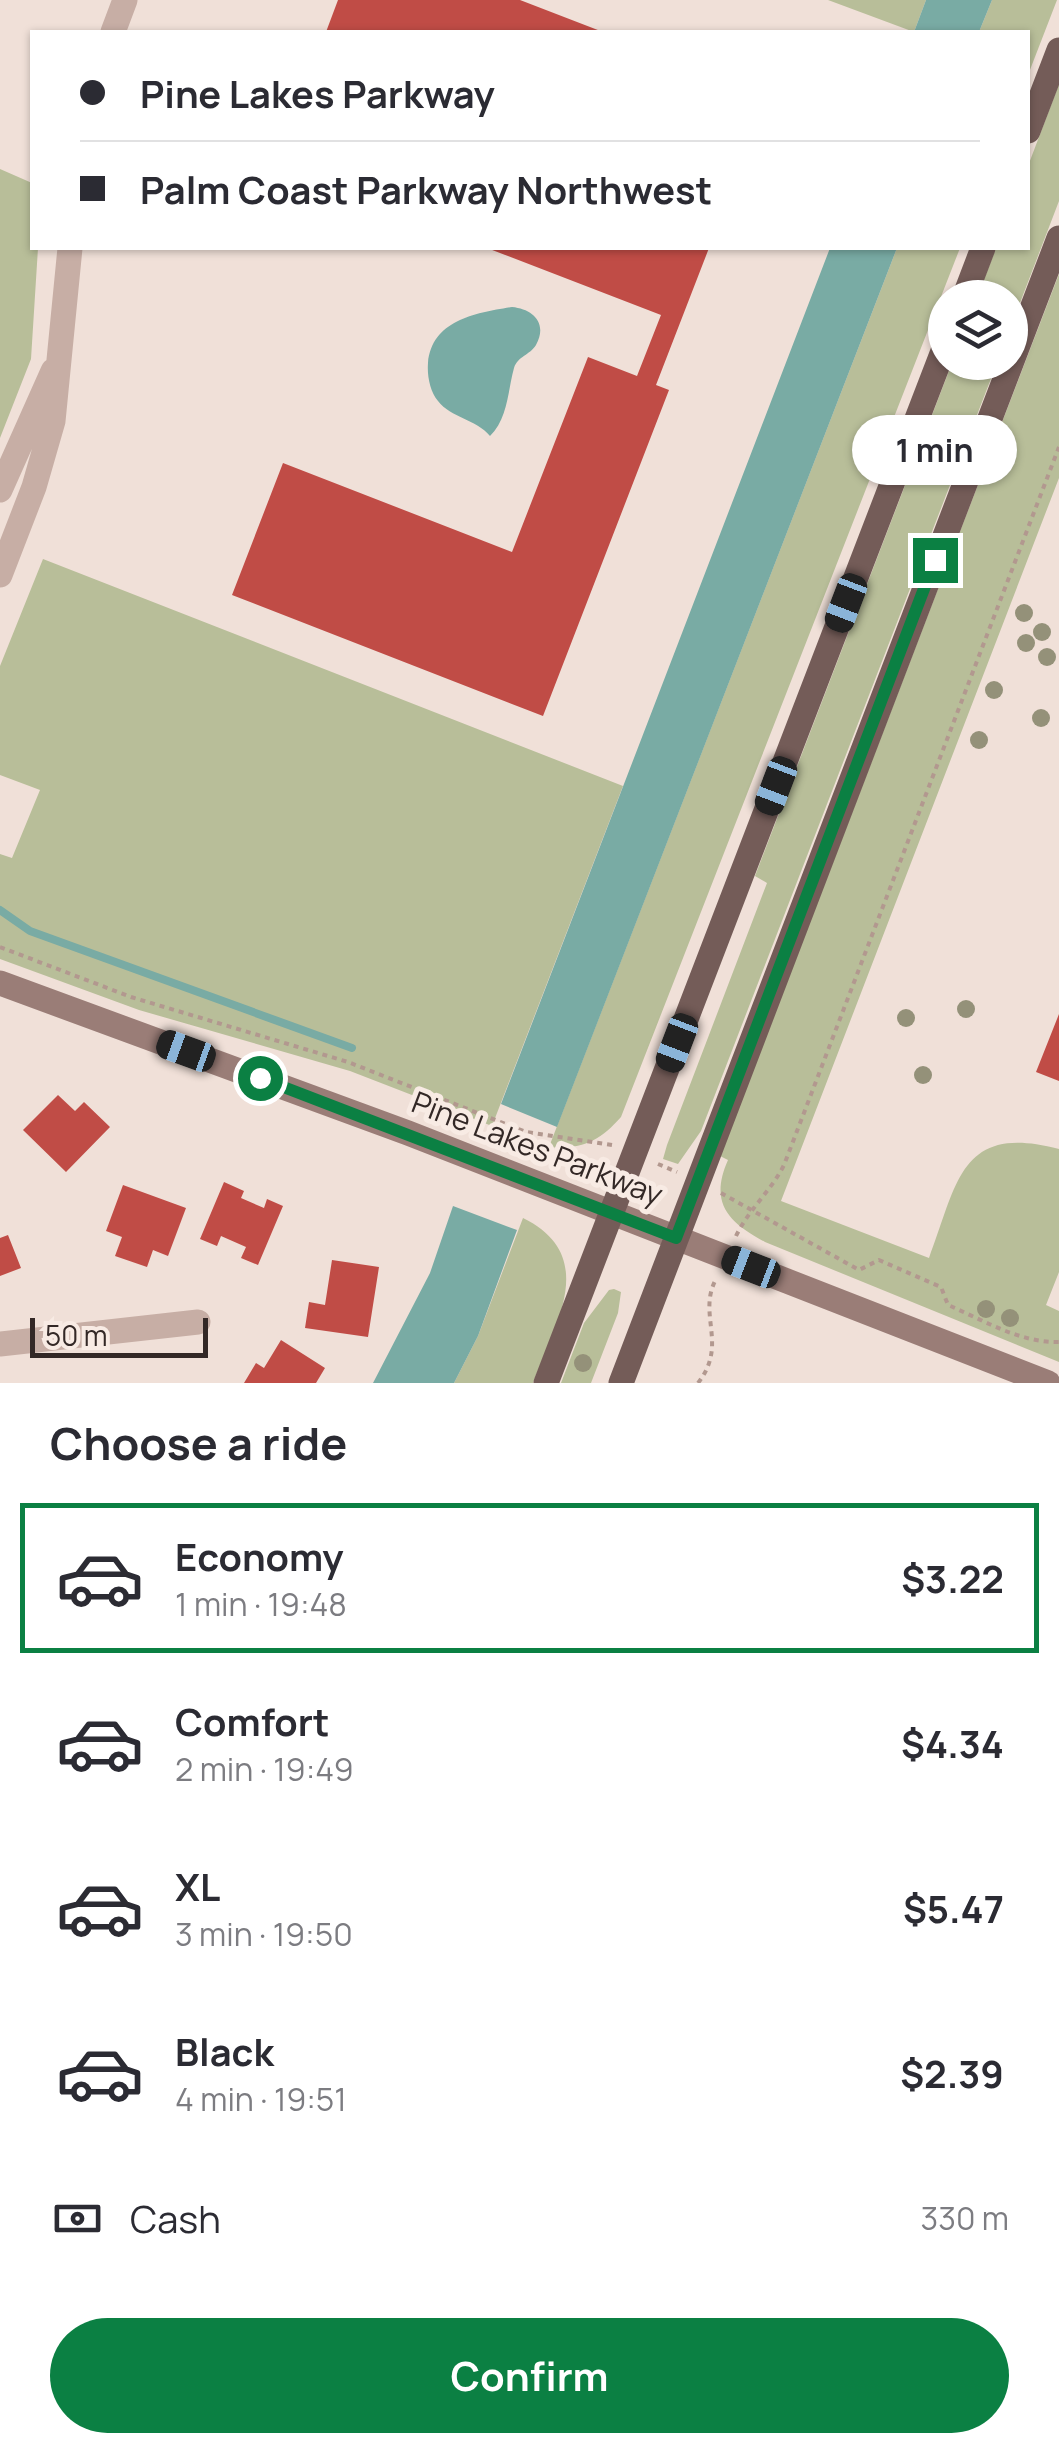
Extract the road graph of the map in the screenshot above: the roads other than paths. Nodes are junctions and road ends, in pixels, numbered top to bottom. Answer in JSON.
{"nodes":[{"id":1,"x":125,"y":0,"type":"edge"},
{"id":2,"x":114,"y":30,"type":"edge"},
{"id":3,"x":1059,"y":50,"type":"edge"},
{"id":4,"x":1030,"y":127,"type":"edge"},
{"id":5,"x":1059,"y":238,"type":"edge"},
{"id":6,"x":70,"y":250,"type":"edge"},
{"id":7,"x":982,"y":250,"type":"edge"},
{"id":8,"x":971,"y":280,"type":"edge"},
{"id":9,"x":59,"y":358,"type":"junction"},
{"id":10,"x":932,"y":380,"type":"edge"},
{"id":11,"x":0,"y":490,"type":"edge"},
{"id":12,"x":0,"y":574,"type":"edge"},
{"id":13,"x":0,"y":983,"type":"edge"},
{"id":14,"x":612,"y":1211,"type":"junction"},
{"id":15,"x":676,"y":1238,"type":"junction"},
{"id":16,"x":198,"y":1322,"type":"dead end"},
{"id":17,"x":0,"y":1344,"type":"edge"},
{"id":18,"x":546,"y":1383,"type":"edge"},
{"id":19,"x":621,"y":1383,"type":"edge"},
{"id":20,"x":1048,"y":1383,"type":"edge"}],
"edges":[{"from":1,"to":2,"type":"street"},
{"from":3,"to":4,"type":"main road"},
{"from":5,"to":15,"type":"main road"},
{"from":6,"to":9,"type":"street"},
{"from":7,"to":8,"type":"main road"},
{"from":9,"to":11,"type":"street"},
{"from":9,"to":12,"type":"street"},
{"from":10,"to":14,"type":"main road"},
{"from":13,"to":14,"type":"street","name":"Pine Lakes Parkway"},
{"from":14,"to":15,"type":"street","name":"Pine Lakes Parkway"},
{"from":14,"to":18,"type":"main road"},
{"from":15,"to":19,"type":"main road"},
{"from":15,"to":20,"type":"street","name":"Pine Lakes Parkway"},
{"from":16,"to":17,"type":"street"}]}
